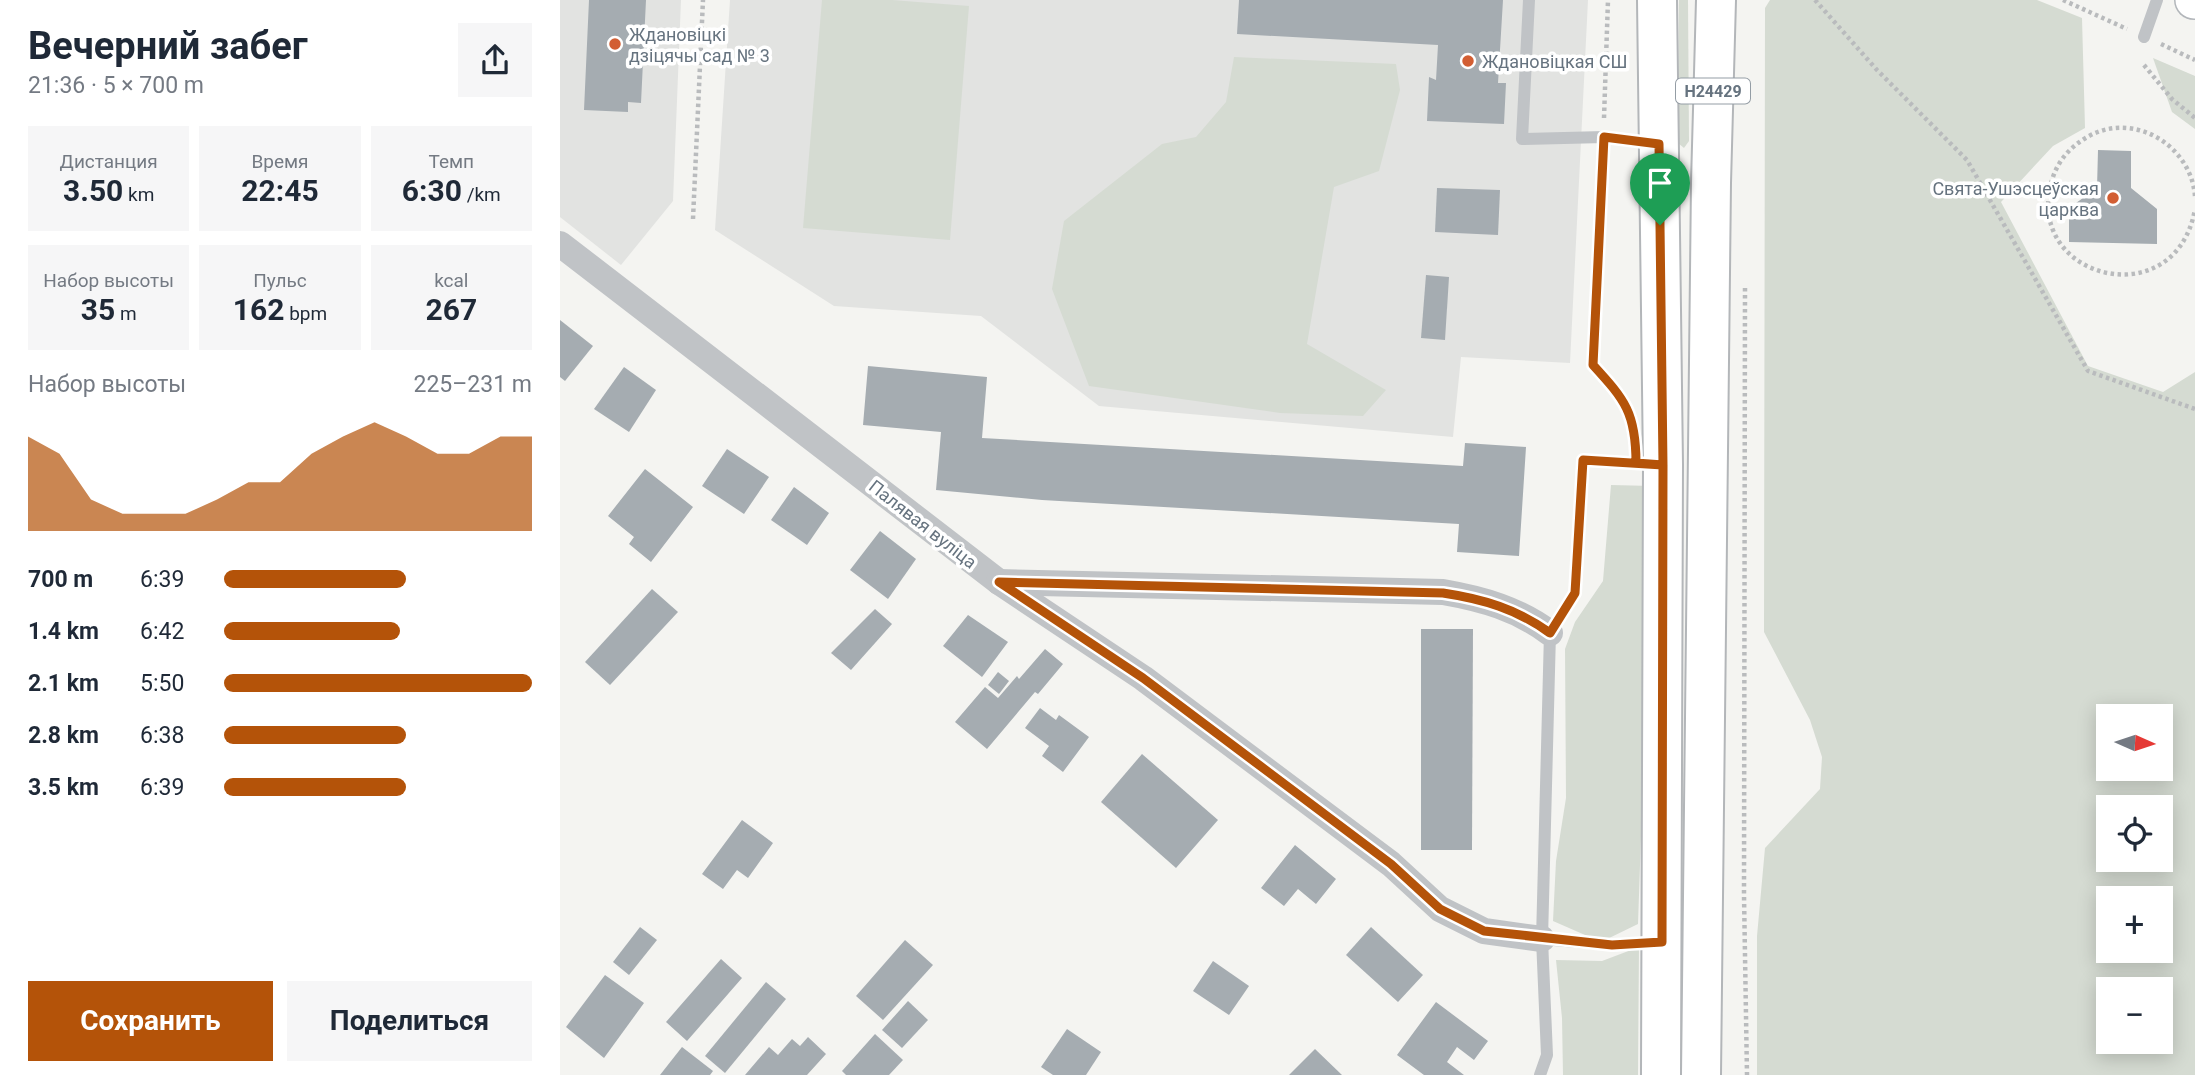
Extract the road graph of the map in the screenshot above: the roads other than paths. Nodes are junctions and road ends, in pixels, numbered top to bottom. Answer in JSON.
{"nodes":[{"id":1,"x":1528,"y":0,"type":"edge"},
{"id":2,"x":1657,"y":0,"type":"edge"},
{"id":3,"x":1702,"y":0,"type":"edge"},
{"id":4,"x":1716,"y":0,"type":"edge"},
{"id":5,"x":2157,"y":0,"type":"edge"},
{"id":6,"x":2144,"y":37,"type":"road end"},
{"id":7,"x":1659,"y":144,"type":"junction"},
{"id":8,"x":1711,"y":183,"type":"junction"},
{"id":9,"x":560,"y":244,"type":"edge"},
{"id":10,"x":1663,"y":465,"type":"junction"},
{"id":11,"x":999,"y":582,"type":"junction"},
{"id":12,"x":1550,"y":633,"type":"junction"},
{"id":13,"x":1542,"y":939,"type":"junction"},
{"id":14,"x":1662,"y":942,"type":"junction"},
{"id":15,"x":1540,"y":1075,"type":"edge"},
{"id":16,"x":1661,"y":1075,"type":"edge"},
{"id":17,"x":1701,"y":1075,"type":"edge"}],
"edges":[{"from":1,"to":7,"type":"lane"},
{"from":2,"to":7,"type":"main road"},
{"from":3,"to":8,"type":"main road"},
{"from":4,"to":8,"type":"main road","number":"Н24429"},
{"from":5,"to":6,"type":"lane"},
{"from":7,"to":10,"type":"main road"},
{"from":8,"to":17,"type":"main road"},
{"from":9,"to":11,"type":"street","name":"Палявая вуліца"},
{"from":10,"to":12,"type":"lane"},
{"from":10,"to":14,"type":"main road"},
{"from":11,"to":12,"type":"street"},
{"from":11,"to":13,"type":"street","name":"Палявая вуліца"},
{"from":12,"to":13,"type":"lane"},
{"from":13,"to":14,"type":"lane"},
{"from":13,"to":15,"type":"lane"},
{"from":14,"to":16,"type":"main road"}]}
